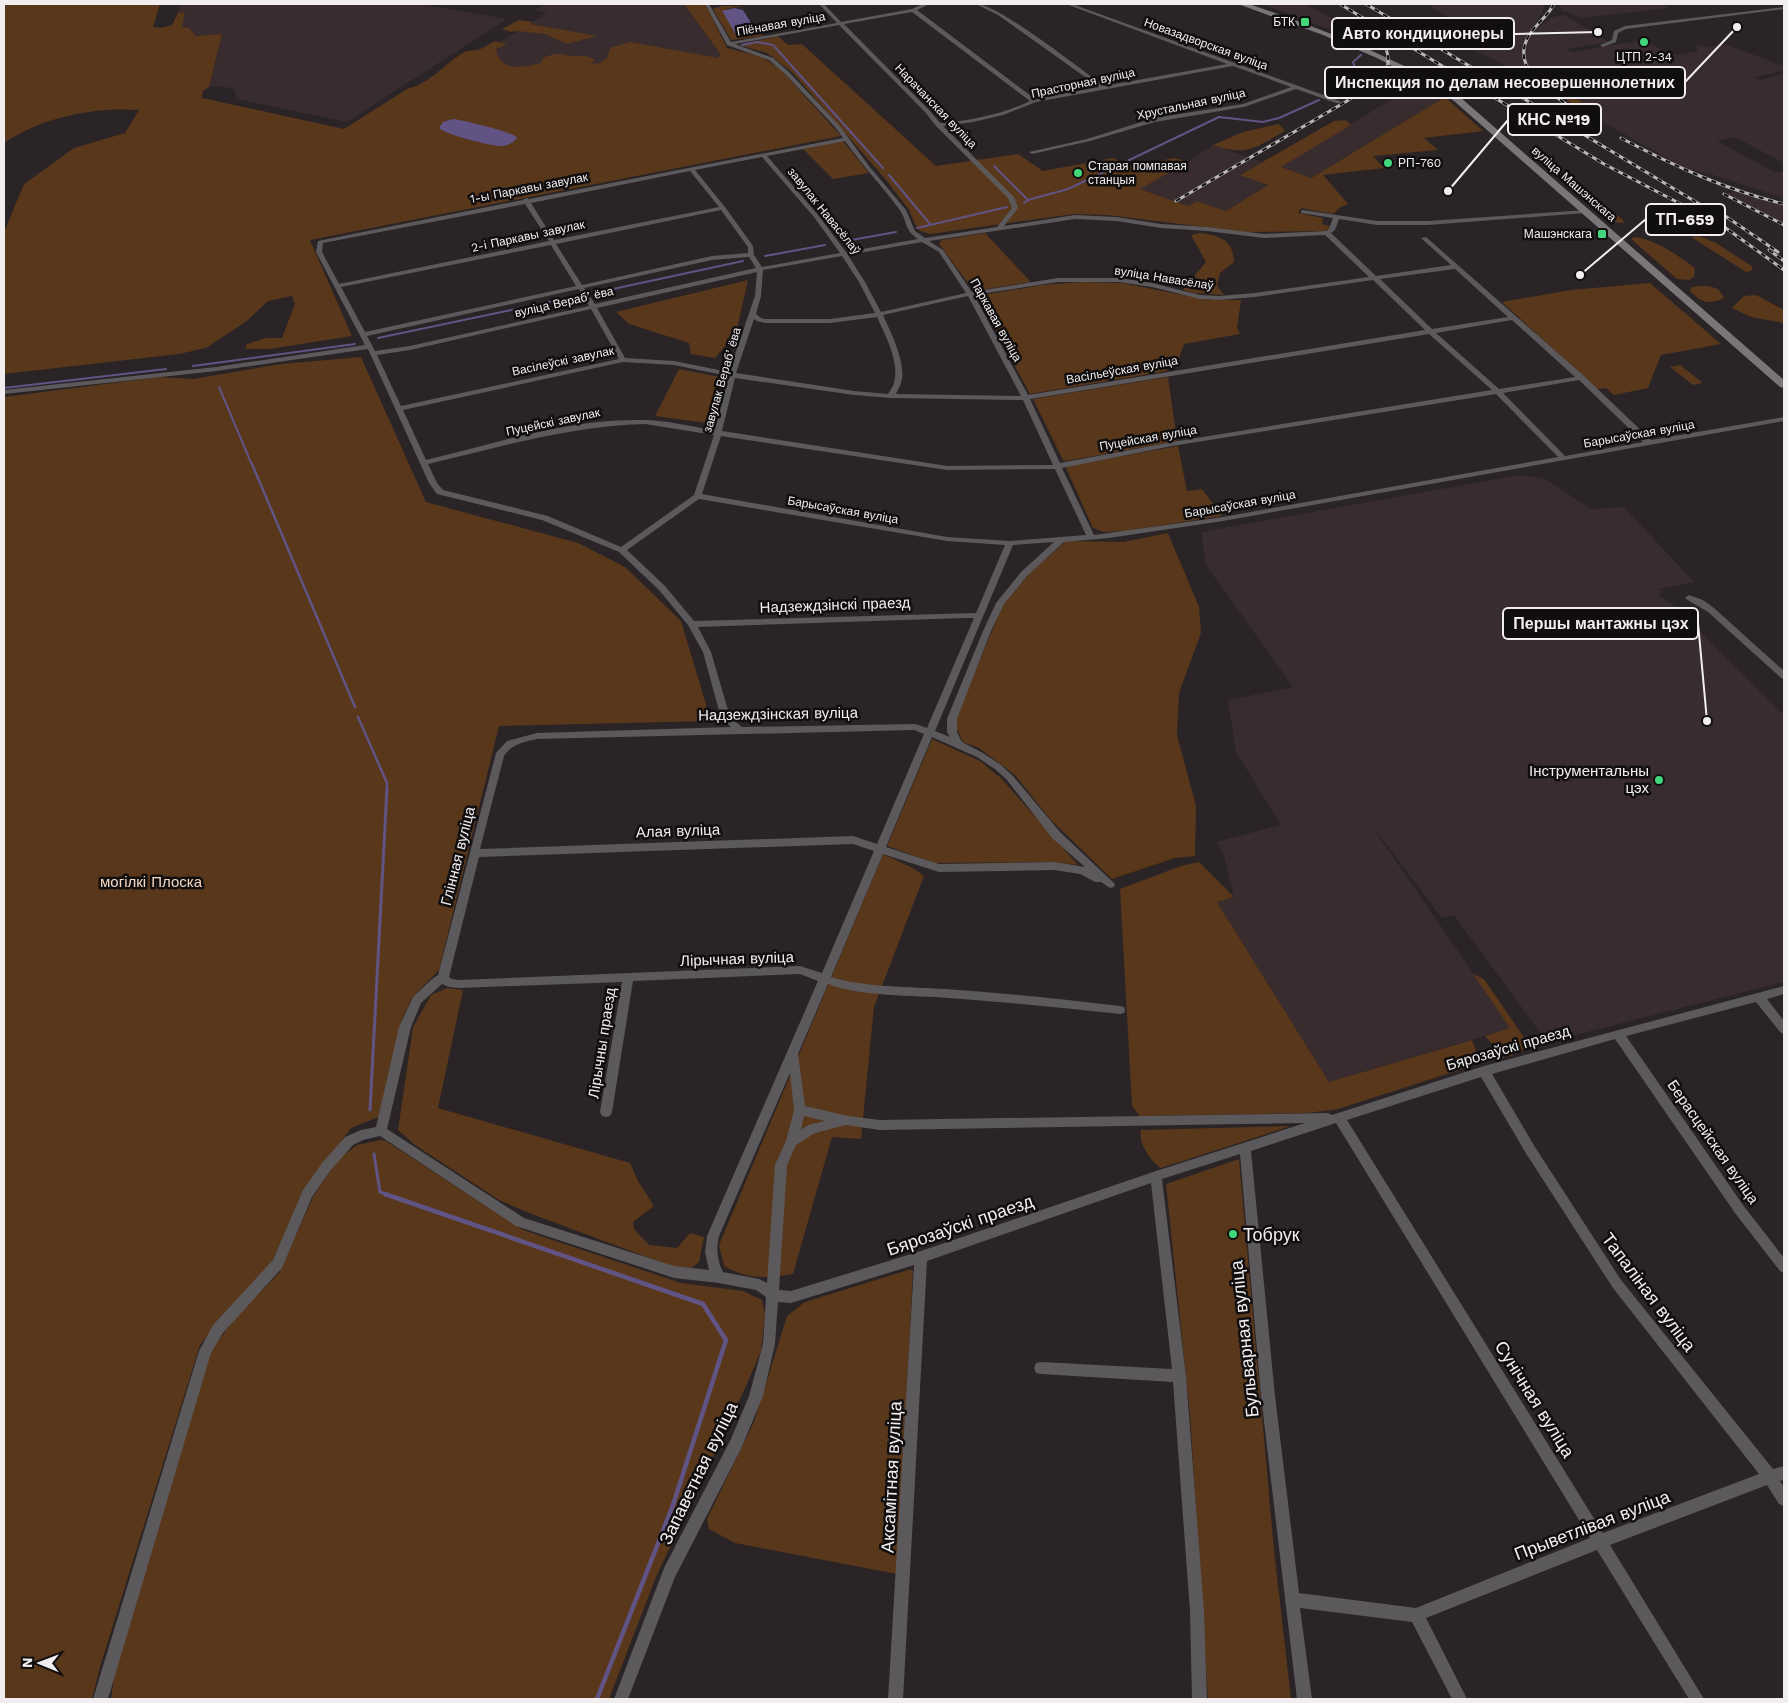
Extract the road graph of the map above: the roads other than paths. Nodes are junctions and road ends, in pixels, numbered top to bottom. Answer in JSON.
{"nodes":[{"id":1,"x":707,"y":4,"type":"edge"},
{"id":2,"x":821,"y":4,"type":"edge"},
{"id":3,"x":928,"y":4,"type":"edge"},
{"id":4,"x":978,"y":4,"type":"edge"},
{"id":5,"x":1068,"y":4,"type":"edge"},
{"id":6,"x":1242,"y":4,"type":"edge"},
{"id":7,"x":914,"y":7,"type":"edge"},
{"id":8,"x":1784,"y":8,"type":"edge"},
{"id":9,"x":842,"y":23,"type":"junction"},
{"id":10,"x":729,"y":44,"type":"junction"},
{"id":11,"x":1603,"y":45,"type":"dead end"},
{"id":12,"x":1233,"y":64,"type":"junction"},
{"id":13,"x":1295,"y":87,"type":"junction"},
{"id":14,"x":1103,"y":88,"type":"junction"},
{"id":15,"x":1034,"y":101,"type":"junction"},
{"id":16,"x":1338,"y":102,"type":"dead end"},
{"id":17,"x":938,"y":125,"type":"junction"},
{"id":18,"x":846,"y":139,"type":"junction"},
{"id":19,"x":1032,"y":152,"type":"dead end"},
{"id":20,"x":763,"y":155,"type":"junction"},
{"id":21,"x":691,"y":169,"type":"junction"},
{"id":22,"x":526,"y":200,"type":"junction"},
{"id":23,"x":723,"y":208,"type":"junction"},
{"id":24,"x":1585,"y":211,"type":"junction"},
{"id":25,"x":1303,"y":212,"type":"dead end"},
{"id":26,"x":1336,"y":218,"type":"junction"},
{"id":27,"x":1000,"y":227,"type":"junction"},
{"id":28,"x":1327,"y":233,"type":"junction"},
{"id":29,"x":1424,"y":238,"type":"dead end"},
{"id":30,"x":921,"y":240,"type":"junction"},
{"id":31,"x":553,"y":242,"type":"junction"},
{"id":32,"x":846,"y":253,"type":"junction"},
{"id":33,"x":751,"y":255,"type":"junction"},
{"id":34,"x":1454,"y":267,"type":"junction"},
{"id":35,"x":760,"y":269,"type":"junction"},
{"id":36,"x":1375,"y":278,"type":"junction"},
{"id":37,"x":336,"y":286,"type":"junction"},
{"id":38,"x":580,"y":287,"type":"junction"},
{"id":39,"x":970,"y":294,"type":"junction"},
{"id":40,"x":593,"y":307,"type":"junction"},
{"id":41,"x":880,"y":314,"type":"junction"},
{"id":42,"x":753,"y":315,"type":"junction"},
{"id":43,"x":1513,"y":318,"type":"junction"},
{"id":44,"x":1430,"y":331,"type":"junction"},
{"id":45,"x":363,"y":335,"type":"junction"},
{"id":46,"x":371,"y":350,"type":"junction"},
{"id":47,"x":623,"y":360,"type":"junction"},
{"id":48,"x":732,"y":375,"type":"junction"},
{"id":49,"x":1581,"y":378,"type":"junction"},
{"id":50,"x":1784,"y":384,"type":"edge"},
{"id":51,"x":4,"y":392,"type":"edge"},
{"id":52,"x":1498,"y":392,"type":"junction"},
{"id":53,"x":891,"y":396,"type":"junction"},
{"id":54,"x":1026,"y":398,"type":"junction"},
{"id":55,"x":400,"y":408,"type":"junction"},
{"id":56,"x":1784,"y":419,"type":"edge"},
{"id":57,"x":718,"y":433,"type":"junction"},
{"id":58,"x":1649,"y":443,"type":"junction"},
{"id":59,"x":1564,"y":459,"type":"junction"},
{"id":60,"x":424,"y":463,"type":"junction"},
{"id":61,"x":1058,"y":466,"type":"junction"},
{"id":62,"x":698,"y":496,"type":"junction"},
{"id":63,"x":1091,"y":537,"type":"junction"},
{"id":64,"x":1062,"y":539,"type":"junction"},
{"id":65,"x":1010,"y":543,"type":"junction"},
{"id":66,"x":622,"y":550,"type":"junction"},
{"id":67,"x":1689,"y":598,"type":"dead end"},
{"id":68,"x":978,"y":616,"type":"junction"},
{"id":69,"x":692,"y":624,"type":"junction"},
{"id":70,"x":1784,"y":676,"type":"edge"},
{"id":71,"x":726,"y":718,"type":"junction"},
{"id":72,"x":740,"y":730,"type":"junction"},
{"id":73,"x":712,"y":731,"type":"junction"},
{"id":74,"x":930,"y":732,"type":"junction"},
{"id":75,"x":508,"y":744,"type":"joint"},
{"id":76,"x":958,"y":744,"type":"junction"},
{"id":77,"x":880,"y":847,"type":"junction"},
{"id":78,"x":475,"y":853,"type":"junction"},
{"id":79,"x":443,"y":978,"type":"junction"},
{"id":80,"x":628,"y":978,"type":"junction"},
{"id":81,"x":824,"y":979,"type":"junction"},
{"id":82,"x":1784,"y":990,"type":"edge"},
{"id":83,"x":1760,"y":996,"type":"junction"},
{"id":84,"x":1120,"y":1010,"type":"dead end"},
{"id":85,"x":1784,"y":1029,"type":"edge"},
{"id":86,"x":1618,"y":1034,"type":"junction"},
{"id":87,"x":793,"y":1053,"type":"junction"},
{"id":88,"x":1484,"y":1071,"type":"junction"},
{"id":89,"x":800,"y":1110,"type":"junction"},
{"id":90,"x":606,"y":1112,"type":"dead end"},
{"id":91,"x":1340,"y":1118,"type":"junction"},
{"id":92,"x":848,"y":1121,"type":"junction"},
{"id":93,"x":381,"y":1131,"type":"junction"},
{"id":94,"x":792,"y":1141,"type":"junction"},
{"id":95,"x":1245,"y":1149,"type":"junction"},
{"id":96,"x":1156,"y":1176,"type":"junction"},
{"id":97,"x":921,"y":1257,"type":"junction"},
{"id":98,"x":1784,"y":1268,"type":"edge"},
{"id":99,"x":719,"y":1276,"type":"junction"},
{"id":100,"x":773,"y":1295,"type":"junction"},
{"id":101,"x":1041,"y":1368,"type":"dead end"},
{"id":102,"x":1179,"y":1376,"type":"junction"},
{"id":103,"x":1784,"y":1473,"type":"edge"},
{"id":104,"x":1770,"y":1476,"type":"junction"},
{"id":105,"x":1784,"y":1499,"type":"edge"},
{"id":106,"x":1601,"y":1541,"type":"junction"},
{"id":107,"x":1293,"y":1600,"type":"junction"},
{"id":108,"x":1416,"y":1615,"type":"junction"},
{"id":109,"x":100,"y":1699,"type":"edge"},
{"id":110,"x":621,"y":1699,"type":"edge"},
{"id":111,"x":896,"y":1699,"type":"edge"},
{"id":112,"x":1200,"y":1699,"type":"edge"},
{"id":113,"x":1304,"y":1699,"type":"edge"},
{"id":114,"x":1460,"y":1699,"type":"edge"},
{"id":115,"x":1697,"y":1699,"type":"edge"}],
"edges":[{"from":1,"to":10,"type":"street"},
{"from":2,"to":9,"type":"street","name":"Нарачанская вуліца"},
{"from":3,"to":7,"type":"street","name":"Піёнавая вуліца"},
{"from":4,"to":14,"type":"street"},
{"from":5,"to":12,"type":"street","name":"Новазадворская вуліца"},
{"from":6,"to":24,"type":"main road","name":"вуліца Машэнскага"},
{"from":7,"to":9,"type":"street","name":"Піёнавая вуліца"},
{"from":7,"to":15,"type":"street"},
{"from":8,"to":11,"type":"street"},
{"from":9,"to":10,"type":"street","name":"Піёнавая вуліца"},
{"from":9,"to":17,"type":"street","name":"Нарачанская вуліца"},
{"from":10,"to":18,"type":"street","name":"Піёнавая вуліца"},
{"from":12,"to":13,"type":"street","name":"Новазадворская вуліца"},
{"from":12,"to":14,"type":"street","name":"Прасторная вуліца"},
{"from":13,"to":16,"type":"street","name":"Новазадворская вуліца"},
{"from":13,"to":19,"type":"street","name":"Хрустальная вуліца"},
{"from":14,"to":15,"type":"street","name":"Прасторная вуліца"},
{"from":15,"to":17,"type":"street","name":"Прасторная вуліца"},
{"from":17,"to":27,"type":"street","name":"Нарачанская вуліца"},
{"from":18,"to":20,"type":"street","name":"1-ы Паркавы завулак"},
{"from":18,"to":30,"type":"street","name":"Паркавая вуліца"},
{"from":20,"to":21,"type":"street","name":"1-ы Паркавы завулак"},
{"from":20,"to":32,"type":"street","name":"завулак Навасёлаў"},
{"from":21,"to":22,"type":"street","name":"1-ы Паркавы завулак"},
{"from":21,"to":23,"type":"street"},
{"from":22,"to":31,"type":"street"},
{"from":22,"to":37,"type":"street","name":"1-ы Паркавы завулак"},
{"from":23,"to":31,"type":"street","name":"2-і Паркавы завулак"},
{"from":23,"to":33,"type":"street"},
{"from":24,"to":26,"type":"street"},
{"from":24,"to":50,"type":"main road","name":"вуліца Машэнскага"},
{"from":25,"to":26,"type":"street"},
{"from":26,"to":28,"type":"street"},
{"from":27,"to":28,"type":"street","name":"вуліца Верабʼёва"},
{"from":27,"to":30,"type":"street","name":"вуліца Верабʼёва"},
{"from":28,"to":36,"type":"street"},
{"from":29,"to":34,"type":"street"},
{"from":30,"to":32,"type":"street","name":"вуліца Верабʼёва"},
{"from":30,"to":39,"type":"street","name":"Паркавая вуліца"},
{"from":31,"to":37,"type":"street","name":"2-і Паркавы завулак"},
{"from":31,"to":38,"type":"street"},
{"from":32,"to":35,"type":"street","name":"вуліца Верабʼёва"},
{"from":32,"to":41,"type":"street","name":"завулак Навасёлаў"},
{"from":33,"to":35,"type":"street"},
{"from":33,"to":38,"type":"street","name":"вуліца Верабʼёва"},
{"from":34,"to":36,"type":"street","name":"вуліца Навасёлаў"},
{"from":34,"to":43,"type":"street"},
{"from":35,"to":40,"type":"street","name":"вуліца Верабʼёва"},
{"from":35,"to":42,"type":"street","name":"завулак Верабʼёва"},
{"from":36,"to":39,"type":"street","name":"вуліца Навасёлаў"},
{"from":36,"to":44,"type":"street"},
{"from":37,"to":45,"type":"street","name":"1-ы Паркавы завулак"},
{"from":38,"to":40,"type":"street"},
{"from":38,"to":45,"type":"street","name":"вуліца Верабʼёва"},
{"from":39,"to":41,"type":"street","name":"вуліца Навасёлаў"},
{"from":39,"to":54,"type":"street","name":"Паркавая вуліца"},
{"from":40,"to":46,"type":"street","name":"вуліца Верабʼёва"},
{"from":40,"to":47,"type":"street"},
{"from":41,"to":42,"type":"street","name":"вуліца Навасёлаў"},
{"from":41,"to":53,"type":"street","name":"завулак Навасёлаў"},
{"from":42,"to":48,"type":"street","name":"завулак Верабʼёва"},
{"from":43,"to":44,"type":"street","name":"Васільеўская вуліца"},
{"from":43,"to":49,"type":"street"},
{"from":44,"to":52,"type":"street"},
{"from":44,"to":54,"type":"street","name":"Васільеўская вуліца"},
{"from":45,"to":46,"type":"street","name":"1-ы Паркавы завулак"},
{"from":46,"to":51,"type":"street","name":"вуліца Верабʼёва"},
{"from":46,"to":55,"type":"street","name":"1-ы Паркавы завулак"},
{"from":47,"to":48,"type":"street","name":"Васілеўскі завулак"},
{"from":47,"to":55,"type":"street","name":"Васілеўскі завулак"},
{"from":48,"to":53,"type":"street","name":"Васільеўская вуліца"},
{"from":48,"to":57,"type":"street","name":"завулак Верабʼёва"},
{"from":49,"to":52,"type":"street","name":"Пуцейская вуліца"},
{"from":49,"to":58,"type":"street"},
{"from":52,"to":59,"type":"street"},
{"from":52,"to":61,"type":"street","name":"Пуцейская вуліца"},
{"from":53,"to":54,"type":"street","name":"Васільеўская вуліца"},
{"from":54,"to":61,"type":"street","name":"Паркавая вуліца"},
{"from":55,"to":60,"type":"street","name":"1-ы Паркавы завулак"},
{"from":56,"to":58,"type":"street","name":"Барысаўская вуліца"},
{"from":57,"to":60,"type":"street","name":"Пуцейскі завулак"},
{"from":57,"to":61,"type":"street","name":"Пуцейская вуліца"},
{"from":57,"to":62,"type":"street","name":"завулак Верабʼёва"},
{"from":58,"to":59,"type":"street","name":"Барысаўская вуліца"},
{"from":59,"to":63,"type":"street","name":"Барысаўская вуліца"},
{"from":60,"to":66,"type":"street","name":"1-ы Паркавы завулак"},
{"from":61,"to":63,"type":"street","name":"Паркавая вуліца"},
{"from":62,"to":65,"type":"street","name":"Барысаўская вуліца"},
{"from":62,"to":66,"type":"street"},
{"from":63,"to":64,"type":"street","name":"Барысаўская вуліца"},
{"from":64,"to":65,"type":"street","name":"Барысаўская вуліца"},
{"from":64,"to":76,"type":"street"},
{"from":65,"to":68,"type":"street"},
{"from":66,"to":69,"type":"street"},
{"from":67,"to":70,"type":"street"},
{"from":68,"to":69,"type":"street","name":"Надзеждзінскі праезд"},
{"from":68,"to":74,"type":"street"},
{"from":69,"to":71,"type":"street"},
{"from":71,"to":72,"type":"street"},
{"from":71,"to":73,"type":"street"},
{"from":72,"to":73,"type":"street","name":"Надзеждзінская вуліца"},
{"from":72,"to":74,"type":"street","name":"Надзеждзінская вуліца"},
{"from":73,"to":75,"type":"street","name":"Надзеждзінская вуліца"},
{"from":74,"to":76,"type":"street","name":"Надзеждзінская вуліца"},
{"from":74,"to":77,"type":"street"},
{"from":75,"to":78,"type":"street","name":"Глінная вуліца"},
{"from":76,"to":77,"type":"street","name":"Алая вуліца"},
{"from":77,"to":78,"type":"street","name":"Алая вуліца"},
{"from":77,"to":81,"type":"street"},
{"from":78,"to":79,"type":"street","name":"Глінная вуліца"},
{"from":79,"to":80,"type":"street","name":"Лірычная вуліца"},
{"from":79,"to":93,"type":"street"},
{"from":80,"to":81,"type":"street","name":"Лірычная вуліца"},
{"from":80,"to":90,"type":"street","name":"Лірычны праезд"},
{"from":81,"to":84,"type":"street","name":"Лірычная вуліца"},
{"from":81,"to":87,"type":"street"},
{"from":82,"to":83,"type":"street","name":"Бярозаўскі праезд"},
{"from":83,"to":85,"type":"street"},
{"from":83,"to":86,"type":"street","name":"Бярозаўскі праезд"},
{"from":86,"to":88,"type":"street","name":"Бярозаўскі праезд"},
{"from":86,"to":98,"type":"street","name":"Берасцейская вуліца"},
{"from":87,"to":89,"type":"street"},
{"from":87,"to":99,"type":"street"},
{"from":88,"to":91,"type":"street","name":"Бярозаўскі праезд"},
{"from":88,"to":104,"type":"street","name":"Тапаліная вуліца"},
{"from":89,"to":92,"type":"street"},
{"from":89,"to":94,"type":"street"},
{"from":91,"to":92,"type":"street"},
{"from":91,"to":95,"type":"street","name":"Бярозаўскі праезд"},
{"from":91,"to":106,"type":"street","name":"Сунічная вуліца"},
{"from":92,"to":94,"type":"street"},
{"from":93,"to":99,"type":"street"},
{"from":93,"to":109,"type":"street"},
{"from":94,"to":100,"type":"street","name":"Запаветная вуліца"},
{"from":95,"to":96,"type":"street"},
{"from":95,"to":107,"type":"street","name":"Бульварная вуліца"},
{"from":96,"to":97,"type":"street","name":"Бярозаўскі праезд"},
{"from":96,"to":102,"type":"street"},
{"from":97,"to":100,"type":"street","name":"Бярозаўскі праезд"},
{"from":97,"to":111,"type":"street","name":"Аксамітная вуліца"},
{"from":99,"to":100,"type":"street"},
{"from":100,"to":110,"type":"street","name":"Запаветная вуліца"},
{"from":101,"to":102,"type":"street"},
{"from":102,"to":112,"type":"street"},
{"from":103,"to":104,"type":"street","name":"Прыветлівая вуліца"},
{"from":104,"to":105,"type":"street","name":"Тапаліная вуліца"},
{"from":104,"to":106,"type":"street","name":"Прыветлівая вуліца"},
{"from":106,"to":108,"type":"street","name":"Прыветлівая вуліца"},
{"from":106,"to":115,"type":"street","name":"Сунічная вуліца"},
{"from":107,"to":108,"type":"street","name":"Прыветлівая вуліца"},
{"from":107,"to":113,"type":"street","name":"Бульварная вуліца"},
{"from":108,"to":114,"type":"street"}]}
